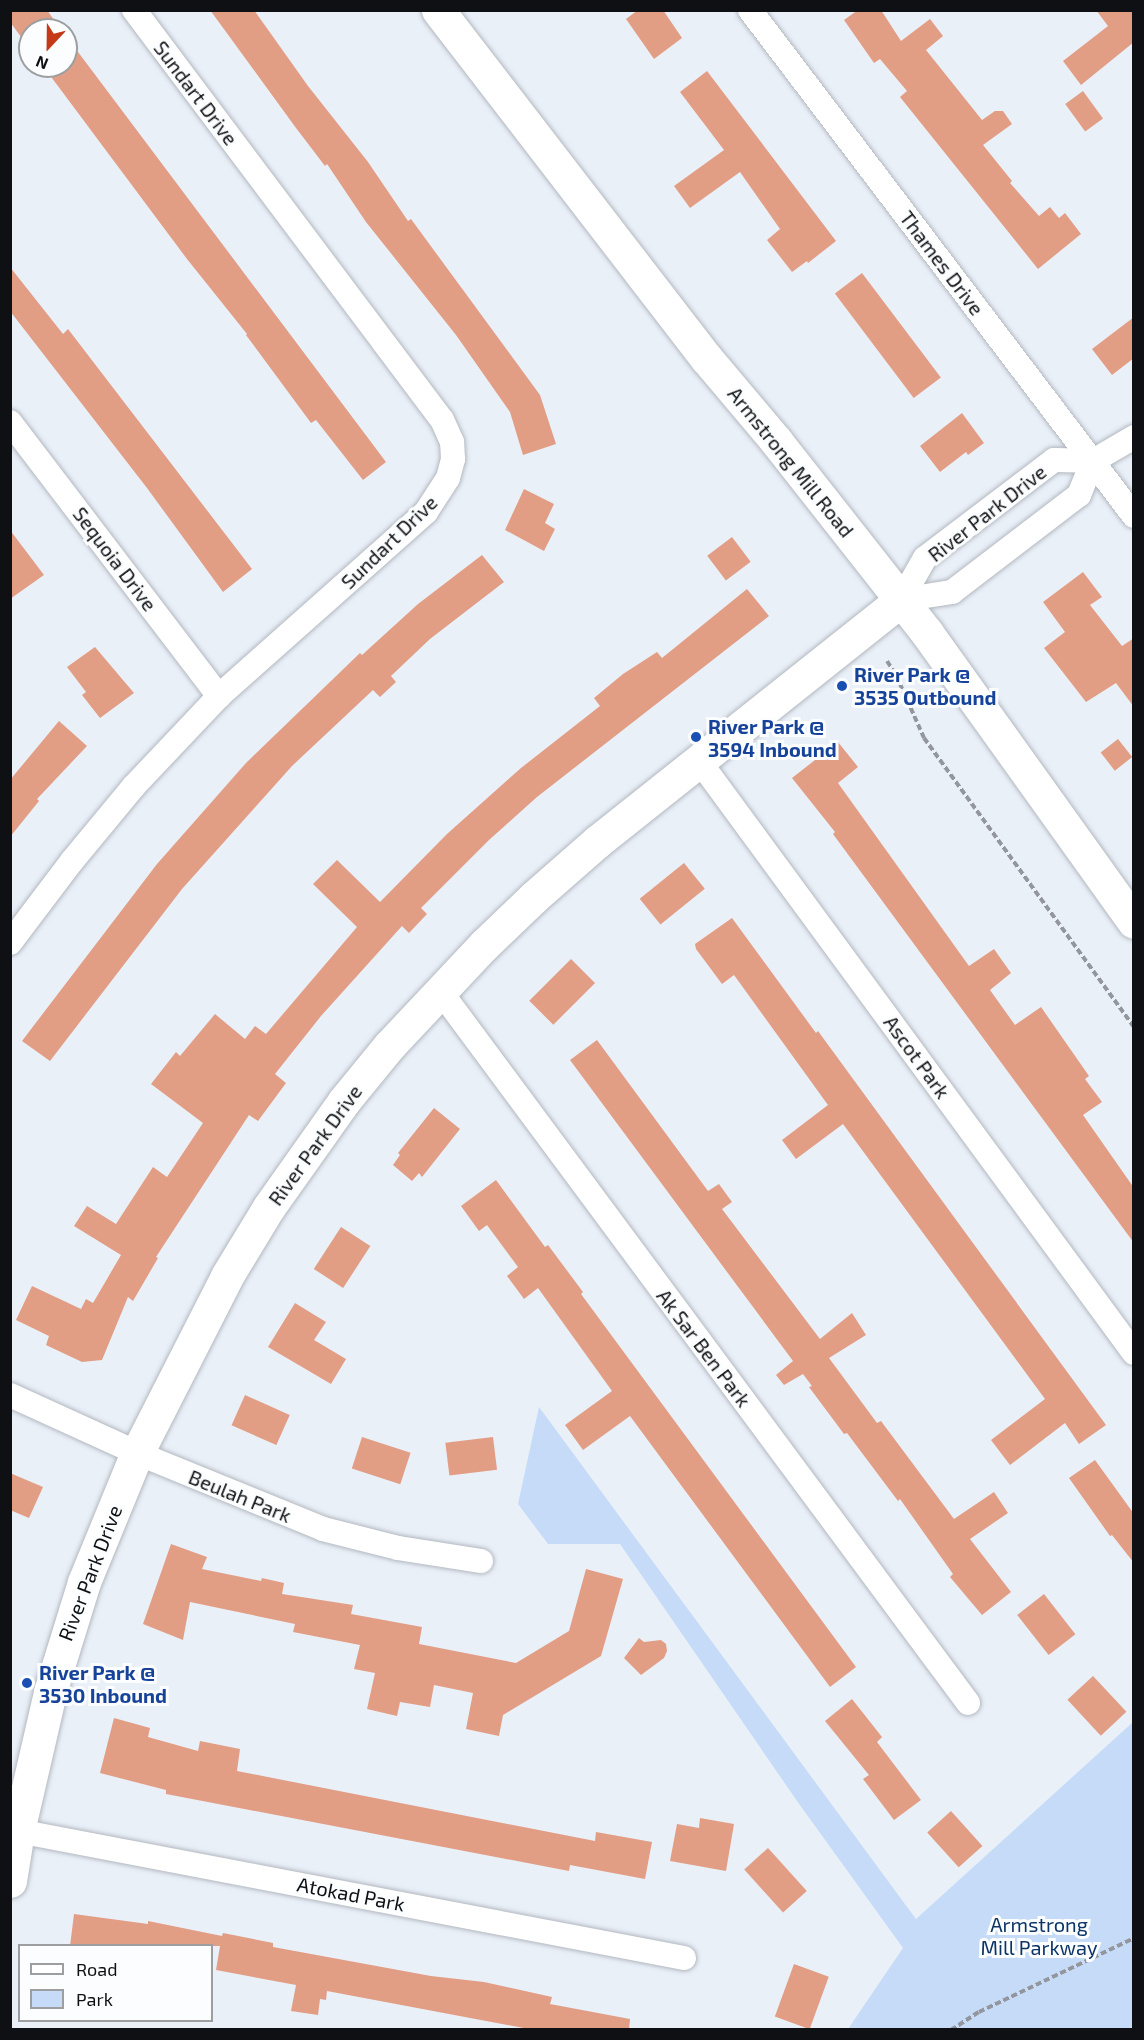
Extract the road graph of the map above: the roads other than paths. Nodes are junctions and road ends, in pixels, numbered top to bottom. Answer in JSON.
{"nodes":[{"id":1,"x":134,"y":10,"type":"edge"},
{"id":2,"x":438,"y":10,"type":"edge"},
{"id":3,"x":750,"y":10,"type":"edge"},
{"id":4,"x":13,"y":429,"type":"edge"},
{"id":5,"x":1134,"y":437,"type":"edge"},
{"id":6,"x":1094,"y":461,"type":"junction"},
{"id":7,"x":1134,"y":516,"type":"edge"},
{"id":8,"x":901,"y":600,"type":"junction"},
{"id":9,"x":219,"y":696,"type":"junction"},
{"id":10,"x":700,"y":762,"type":"junction"},
{"id":11,"x":1134,"y":922,"type":"edge"},
{"id":12,"x":10,"y":943,"type":"edge"},
{"id":13,"x":441,"y":992,"type":"junction"},
{"id":14,"x":1134,"y":1353,"type":"edge"},
{"id":15,"x":10,"y":1395,"type":"edge"},
{"id":16,"x":137,"y":1453,"type":"junction"},
{"id":17,"x":481,"y":1561,"type":"dead end"},
{"id":18,"x":968,"y":1703,"type":"dead end"},
{"id":19,"x":18,"y":1831,"type":"junction"},
{"id":20,"x":10,"y":1881,"type":"edge"},
{"id":21,"x":684,"y":1958,"type":"dead end"}],
"edges":[{"from":1,"to":9,"type":"street","name":"Sundart Drive"},
{"from":2,"to":8,"type":"street","name":"Armstrong Mill Road"},
{"from":3,"to":6,"type":"street","name":"Thames Drive"},
{"from":4,"to":9,"type":"street","name":"Sequoia Drive"},
{"from":5,"to":6,"type":"street"},
{"from":6,"to":7,"type":"street","name":"Thames Drive"},
{"from":6,"to":8,"type":"street","name":"River Park Drive"},
{"from":6,"to":8,"type":"street","name":"River Park Drive"},
{"from":8,"to":10,"type":"street","name":"River Park Drive"},
{"from":8,"to":11,"type":"street","name":"Armstrong Mill Road"},
{"from":9,"to":12,"type":"street","name":"Sundart Drive"},
{"from":10,"to":13,"type":"street","name":"River Park Drive"},
{"from":10,"to":14,"type":"street","name":"Ascot Park"},
{"from":13,"to":16,"type":"street","name":"River Park Drive"},
{"from":13,"to":18,"type":"street","name":"Ak Sar Ben Park"},
{"from":15,"to":16,"type":"street","name":"Beulah Park"},
{"from":16,"to":17,"type":"street","name":"Beulah Park"},
{"from":16,"to":19,"type":"street","name":"River Park Drive"},
{"from":19,"to":20,"type":"street","name":"River Park Drive"},
{"from":19,"to":21,"type":"street","name":"Atokad Park"}]}
